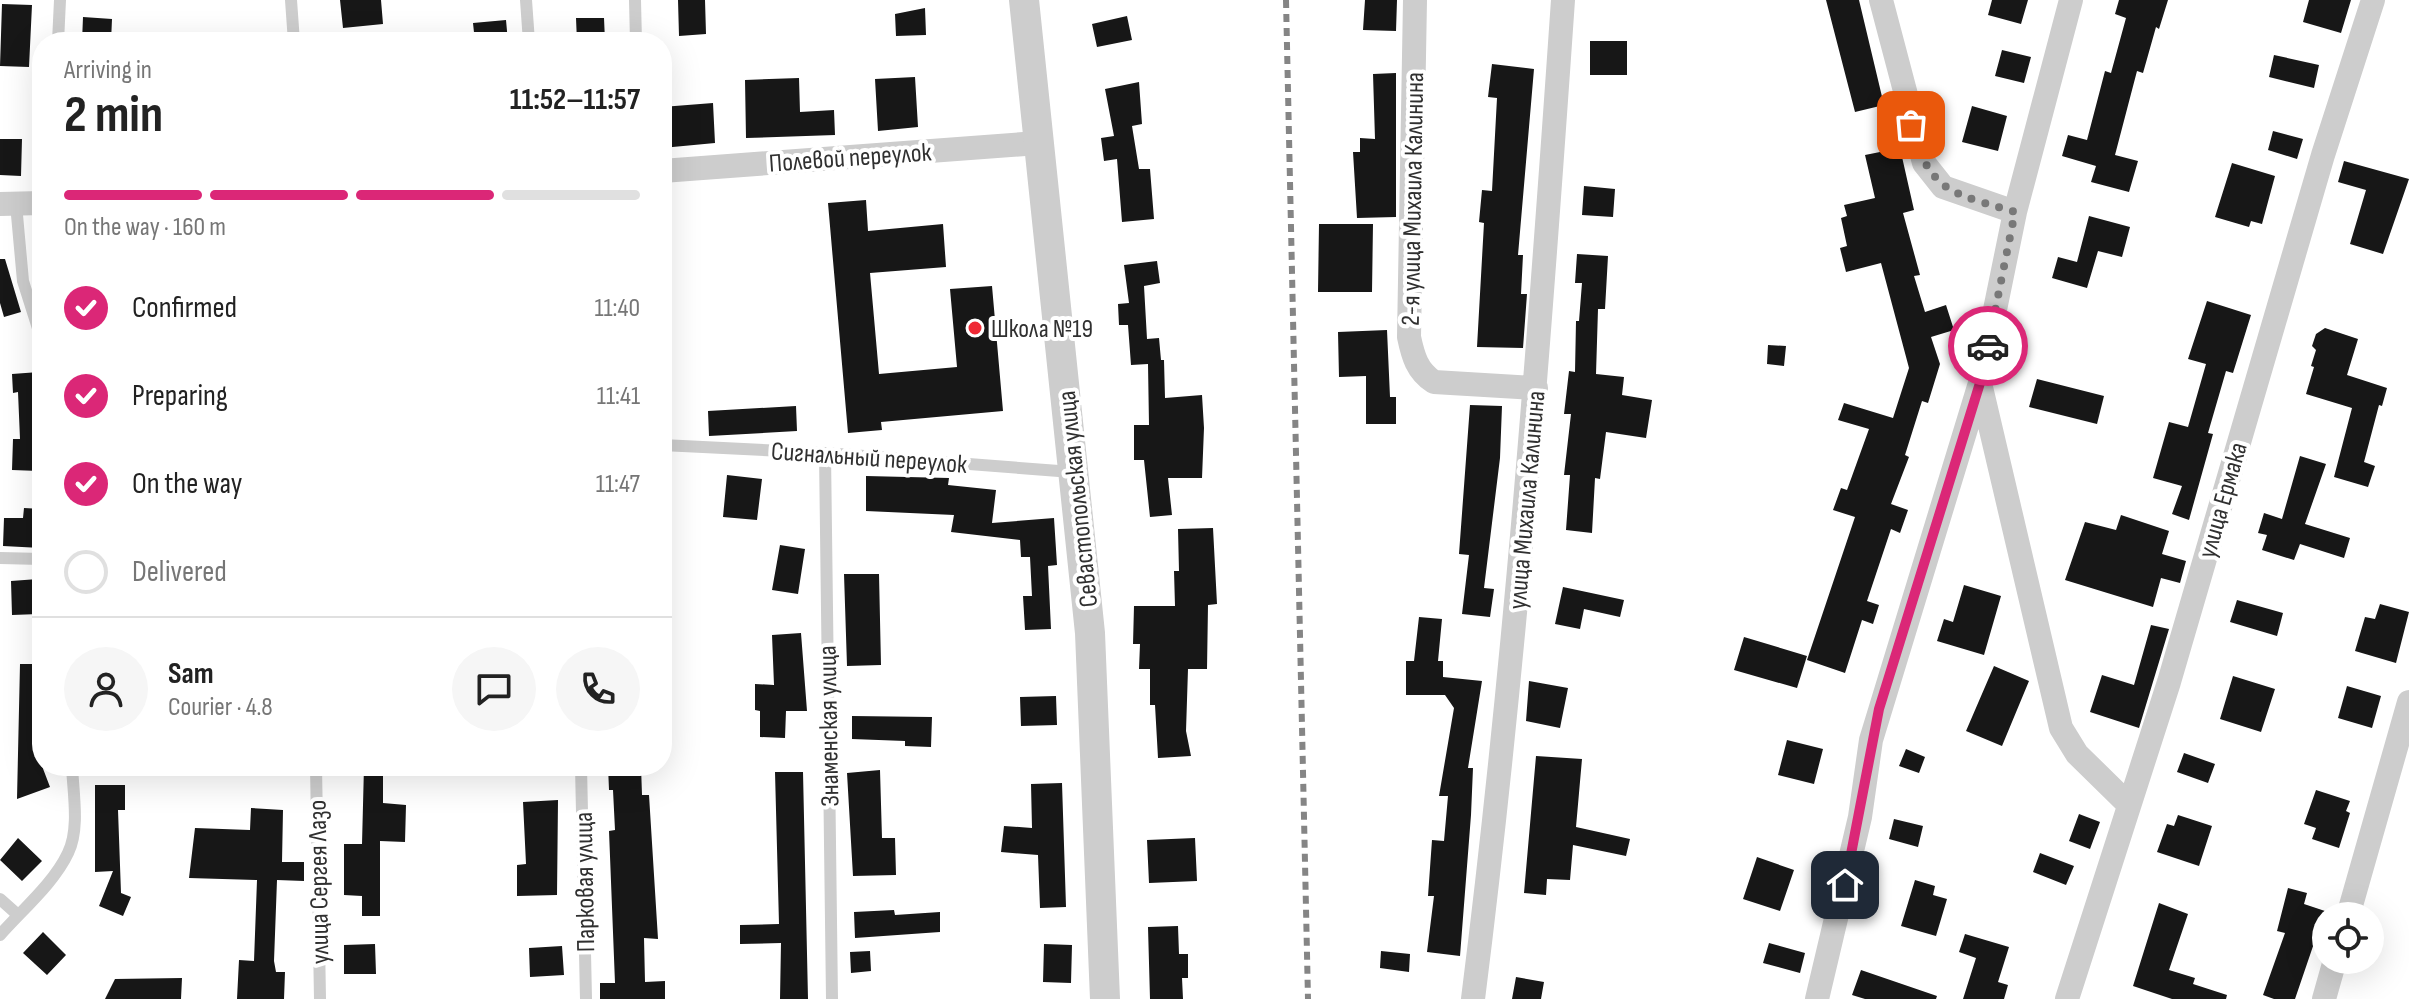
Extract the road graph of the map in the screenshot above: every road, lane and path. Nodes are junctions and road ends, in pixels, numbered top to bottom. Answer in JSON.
{"nodes":[{"id":1,"x":60,"y":0,"type":"edge"},
{"id":2,"x":291,"y":0,"type":"edge"},
{"id":3,"x":526,"y":0,"type":"edge"},
{"id":4,"x":635,"y":0,"type":"edge"},
{"id":5,"x":1024,"y":0,"type":"edge"},
{"id":6,"x":1415,"y":0,"type":"edge"},
{"id":7,"x":1563,"y":0,"type":"edge"},
{"id":8,"x":1881,"y":0,"type":"edge"},
{"id":9,"x":2071,"y":0,"type":"edge"},
{"id":10,"x":2373,"y":0,"type":"edge"},
{"id":11,"x":58,"y":32,"type":"edge"},
{"id":12,"x":293,"y":32,"type":"edge"},
{"id":13,"x":528,"y":32,"type":"edge"},
{"id":14,"x":636,"y":32,"type":"edge"},
{"id":15,"x":1038,"y":143,"type":"junction"},
{"id":16,"x":672,"y":170,"type":"edge"},
{"id":17,"x":32,"y":203,"type":"edge"},
{"id":18,"x":8,"y":204,"type":"edge"},
{"id":19,"x":2015,"y":212,"type":"junction"},
{"id":20,"x":32,"y":309,"type":"edge"},
{"id":21,"x":1980,"y":383,"type":"junction"},
{"id":22,"x":1536,"y":388,"type":"junction"},
{"id":23,"x":672,"y":445,"type":"edge"},
{"id":24,"x":825,"y":453,"type":"junction"},
{"id":25,"x":1075,"y":472,"type":"junction"},
{"id":26,"x":0,"y":558,"type":"edge"},
{"id":27,"x":32,"y":559,"type":"edge"},
{"id":28,"x":2409,"y":702,"type":"edge"},
{"id":29,"x":72,"y":776,"type":"edge"},
{"id":30,"x":316,"y":776,"type":"edge"},
{"id":31,"x":581,"y":776,"type":"edge"},
{"id":32,"x":2128,"y":804,"type":"junction"},
{"id":33,"x":0,"y":899,"type":"edge"},
{"id":34,"x":2352,"y":902,"type":"edge"},
{"id":35,"x":18,"y":915,"type":"junction"},
{"id":36,"x":0,"y":935,"type":"edge"},
{"id":37,"x":2331,"y":974,"type":"edge"},
{"id":38,"x":320,"y":999,"type":"edge"},
{"id":39,"x":586,"y":999,"type":"edge"},
{"id":40,"x":832,"y":999,"type":"edge"},
{"id":41,"x":1105,"y":999,"type":"edge"},
{"id":42,"x":1473,"y":999,"type":"edge"},
{"id":43,"x":1817,"y":999,"type":"edge"},
{"id":44,"x":2067,"y":999,"type":"edge"},
{"id":45,"x":2324,"y":999,"type":"edge"}],
"edges":[{"from":1,"to":11,"type":"lane"},
{"from":2,"to":12,"type":"lane"},
{"from":3,"to":13,"type":"lane"},
{"from":4,"to":14,"type":"lane"},
{"from":5,"to":15,"type":"street","name":"Севастопольская улица"},
{"from":6,"to":22,"type":"street","name":"2-я улица Михаила Калинина"},
{"from":7,"to":22,"type":"street","name":"улица Михаила Калинина"},
{"from":8,"to":19,"type":"street"},
{"from":9,"to":19,"type":"street"},
{"from":10,"to":32,"type":"street","name":"улица Ермака"},
{"from":15,"to":16,"type":"street","name":"Полевой переулок"},
{"from":15,"to":25,"type":"street","name":"Севастопольская улица"},
{"from":17,"to":18,"type":"street"},
{"from":18,"to":20,"type":"lane"},
{"from":19,"to":21,"type":"street"},
{"from":21,"to":32,"type":"street"},
{"from":21,"to":43,"type":"street"},
{"from":22,"to":42,"type":"street","name":"улица Михаила Калинина"},
{"from":23,"to":24,"type":"lane","name":"Сигнальный переулок"},
{"from":24,"to":25,"type":"lane","name":"Сигнальный переулок"},
{"from":24,"to":40,"type":"lane","name":"Знаменская улица"},
{"from":25,"to":41,"type":"street","name":"Севастопольская улица"},
{"from":26,"to":27,"type":"lane"},
{"from":28,"to":34,"type":"street"},
{"from":29,"to":35,"type":"lane"},
{"from":30,"to":38,"type":"lane","name":"улица Сергея Лазо"},
{"from":31,"to":39,"type":"lane","name":"Парковая улица"},
{"from":32,"to":44,"type":"street","name":"улица Ермака"},
{"from":33,"to":35,"type":"lane"},
{"from":35,"to":36,"type":"lane"},
{"from":37,"to":45,"type":"street"}]}
